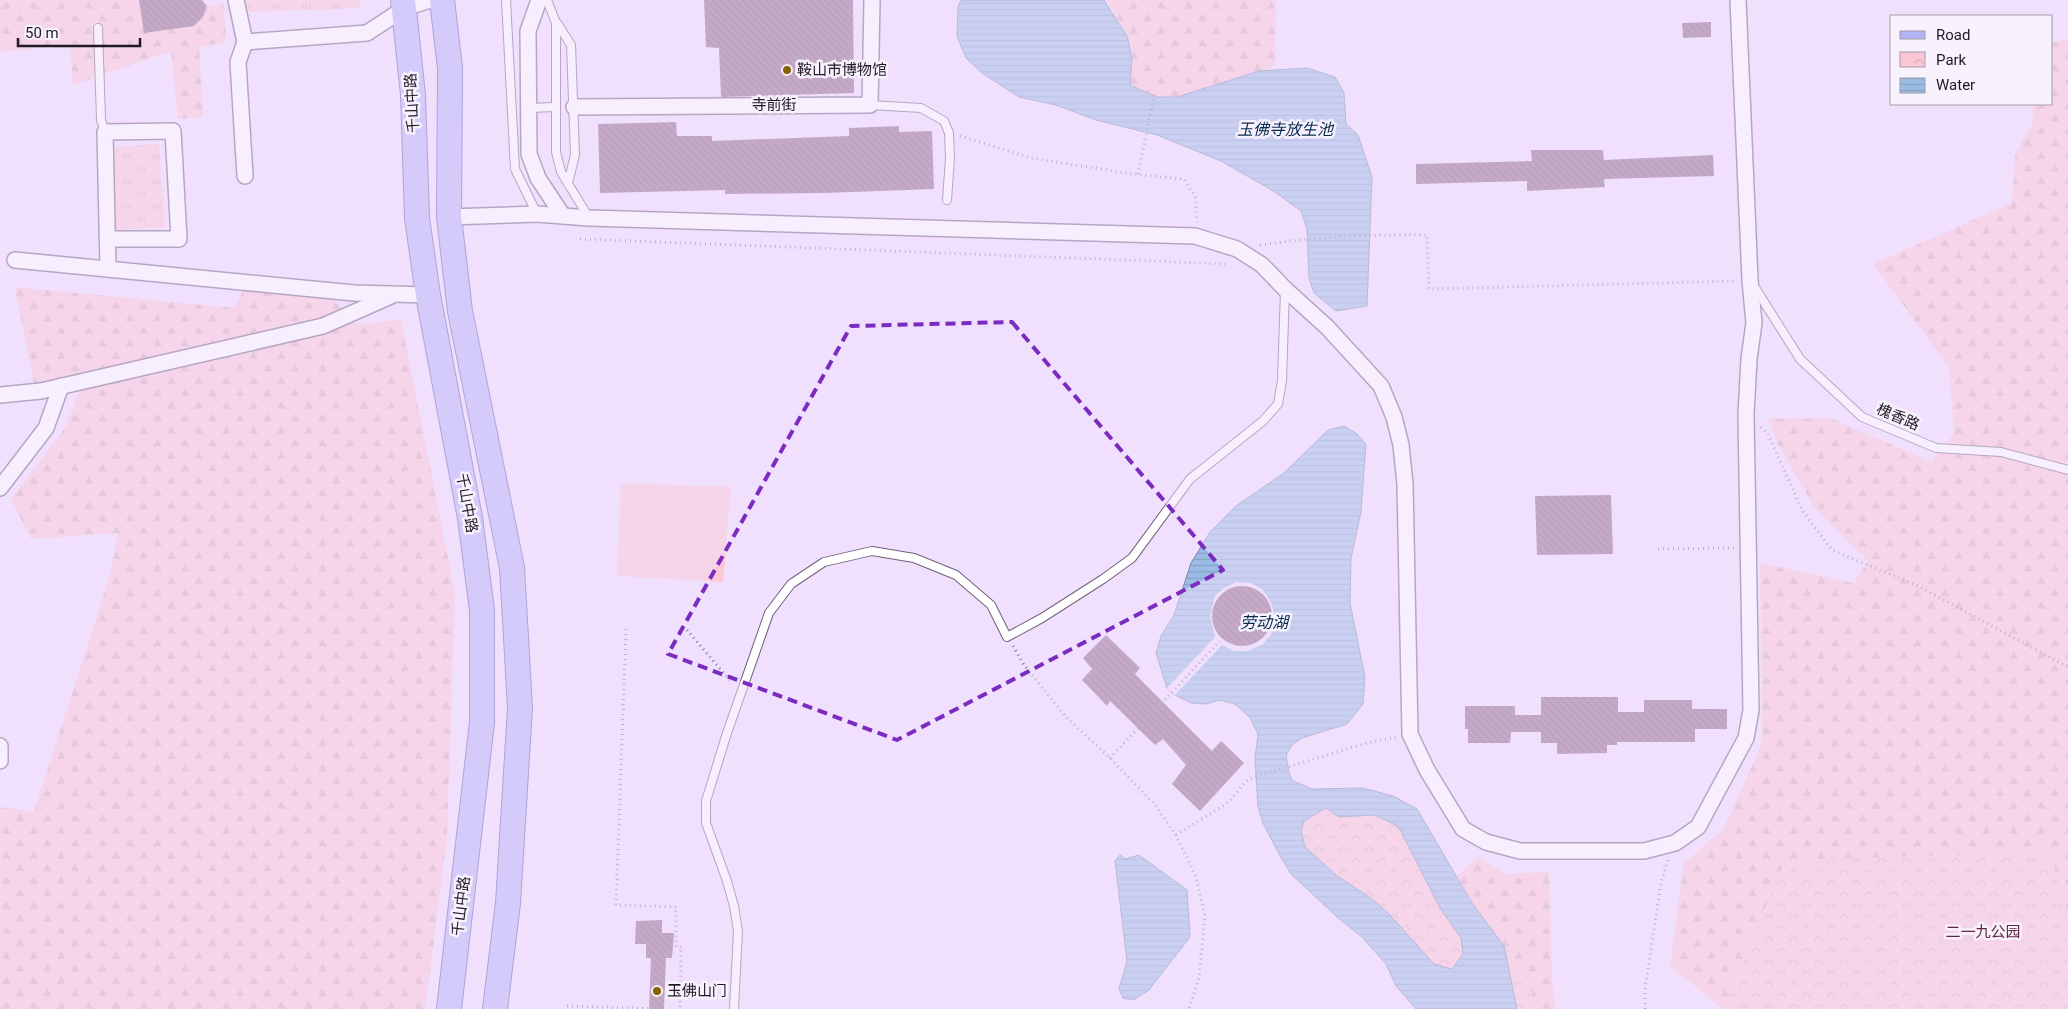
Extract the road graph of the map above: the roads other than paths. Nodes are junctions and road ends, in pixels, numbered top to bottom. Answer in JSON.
{"nodes":[{"id":1,"x":236,"y":0,"type":"edge"},
{"id":2,"x":430,"y":0,"type":"edge"},
{"id":3,"x":442,"y":0,"type":"edge"},
{"id":4,"x":506,"y":0,"type":"edge"},
{"id":5,"x":539,"y":0,"type":"edge"},
{"id":6,"x":547,"y":0,"type":"edge"},
{"id":7,"x":872,"y":0,"type":"edge"},
{"id":8,"x":1738,"y":0,"type":"edge"},
{"id":9,"x":404,"y":4,"type":"edge"},
{"id":10,"x":556,"y":23,"type":"junction"},
{"id":11,"x":98,"y":28,"type":"dead end"},
{"id":12,"x":245,"y":42,"type":"junction"},
{"id":13,"x":870,"y":105,"type":"junction"},
{"id":14,"x":574,"y":106,"type":"junction"},
{"id":15,"x":555,"y":107,"type":"junction"},
{"id":16,"x":528,"y":108,"type":"junction"},
{"id":17,"x":105,"y":132,"type":"junction"},
{"id":18,"x":245,"y":176,"type":"dead end"},
{"id":19,"x":568,"y":183,"type":"junction"},
{"id":20,"x":947,"y":200,"type":"dead end"},
{"id":21,"x":537,"y":214,"type":"junction"},
{"id":22,"x":563,"y":216,"type":"junction"},
{"id":23,"x":449,"y":217,"type":"junction"},
{"id":24,"x":589,"y":218,"type":"junction"},
{"id":25,"x":107,"y":239,"type":"junction"},
{"id":26,"x":15,"y":260,"type":"dead end"},
{"id":27,"x":108,"y":269,"type":"junction"},
{"id":28,"x":1750,"y":280,"type":"junction"},
{"id":29,"x":1285,"y":289,"type":"junction"},
{"id":30,"x":394,"y":294,"type":"junction"},
{"id":31,"x":428,"y":295,"type":"junction"},
{"id":32,"x":61,"y":386,"type":"junction"},
{"id":33,"x":0,"y":395,"type":"edge"},
{"id":34,"x":2068,"y":470,"type":"edge"},
{"id":35,"x":0,"y":488,"type":"edge"},
{"id":36,"x":0,"y":746,"type":"edge"},
{"id":37,"x":0,"y":760,"type":"edge"},
{"id":38,"x":449,"y":1009,"type":"edge"},
{"id":39,"x":495,"y":1009,"type":"edge"},
{"id":40,"x":734,"y":1009,"type":"edge"}],
"edges":[{"from":1,"to":12,"type":"street"},
{"from":2,"to":9,"type":"street"},
{"from":3,"to":23,"type":"main road","name":"千山中路"},
{"from":4,"to":21,"type":"lane"},
{"from":5,"to":16,"type":"street"},
{"from":6,"to":10,"type":"lane"},
{"from":7,"to":13,"type":"street"},
{"from":8,"to":28,"type":"street"},
{"from":9,"to":12,"type":"street"},
{"from":9,"to":31,"type":"main road","name":"千山中路"},
{"from":10,"to":14,"type":"lane"},
{"from":10,"to":15,"type":"lane"},
{"from":11,"to":17,"type":"lane"},
{"from":12,"to":18,"type":"street"},
{"from":13,"to":14,"type":"street","name":"寺前街"},
{"from":13,"to":20,"type":"lane"},
{"from":14,"to":19,"type":"lane"},
{"from":15,"to":16,"type":"lane"},
{"from":15,"to":19,"type":"lane"},
{"from":16,"to":22,"type":"street"},
{"from":17,"to":25,"type":"street"},
{"from":17,"to":25,"type":"street"},
{"from":19,"to":24,"type":"lane"},
{"from":21,"to":22,"type":"street"},
{"from":21,"to":23,"type":"street"},
{"from":22,"to":24,"type":"street"},
{"from":23,"to":39,"type":"main road","name":"千山中路"},
{"from":24,"to":29,"type":"street"},
{"from":25,"to":27,"type":"street"},
{"from":26,"to":27,"type":"street"},
{"from":27,"to":30,"type":"street"},
{"from":28,"to":29,"type":"street"},
{"from":28,"to":34,"type":"lane","name":"槐香路"},
{"from":29,"to":40,"type":"lane"},
{"from":30,"to":31,"type":"street"},
{"from":30,"to":32,"type":"street"},
{"from":31,"to":38,"type":"main road","name":"千山中路"},
{"from":32,"to":33,"type":"street"},
{"from":32,"to":35,"type":"street"},
{"from":36,"to":37,"type":"street"}]}
